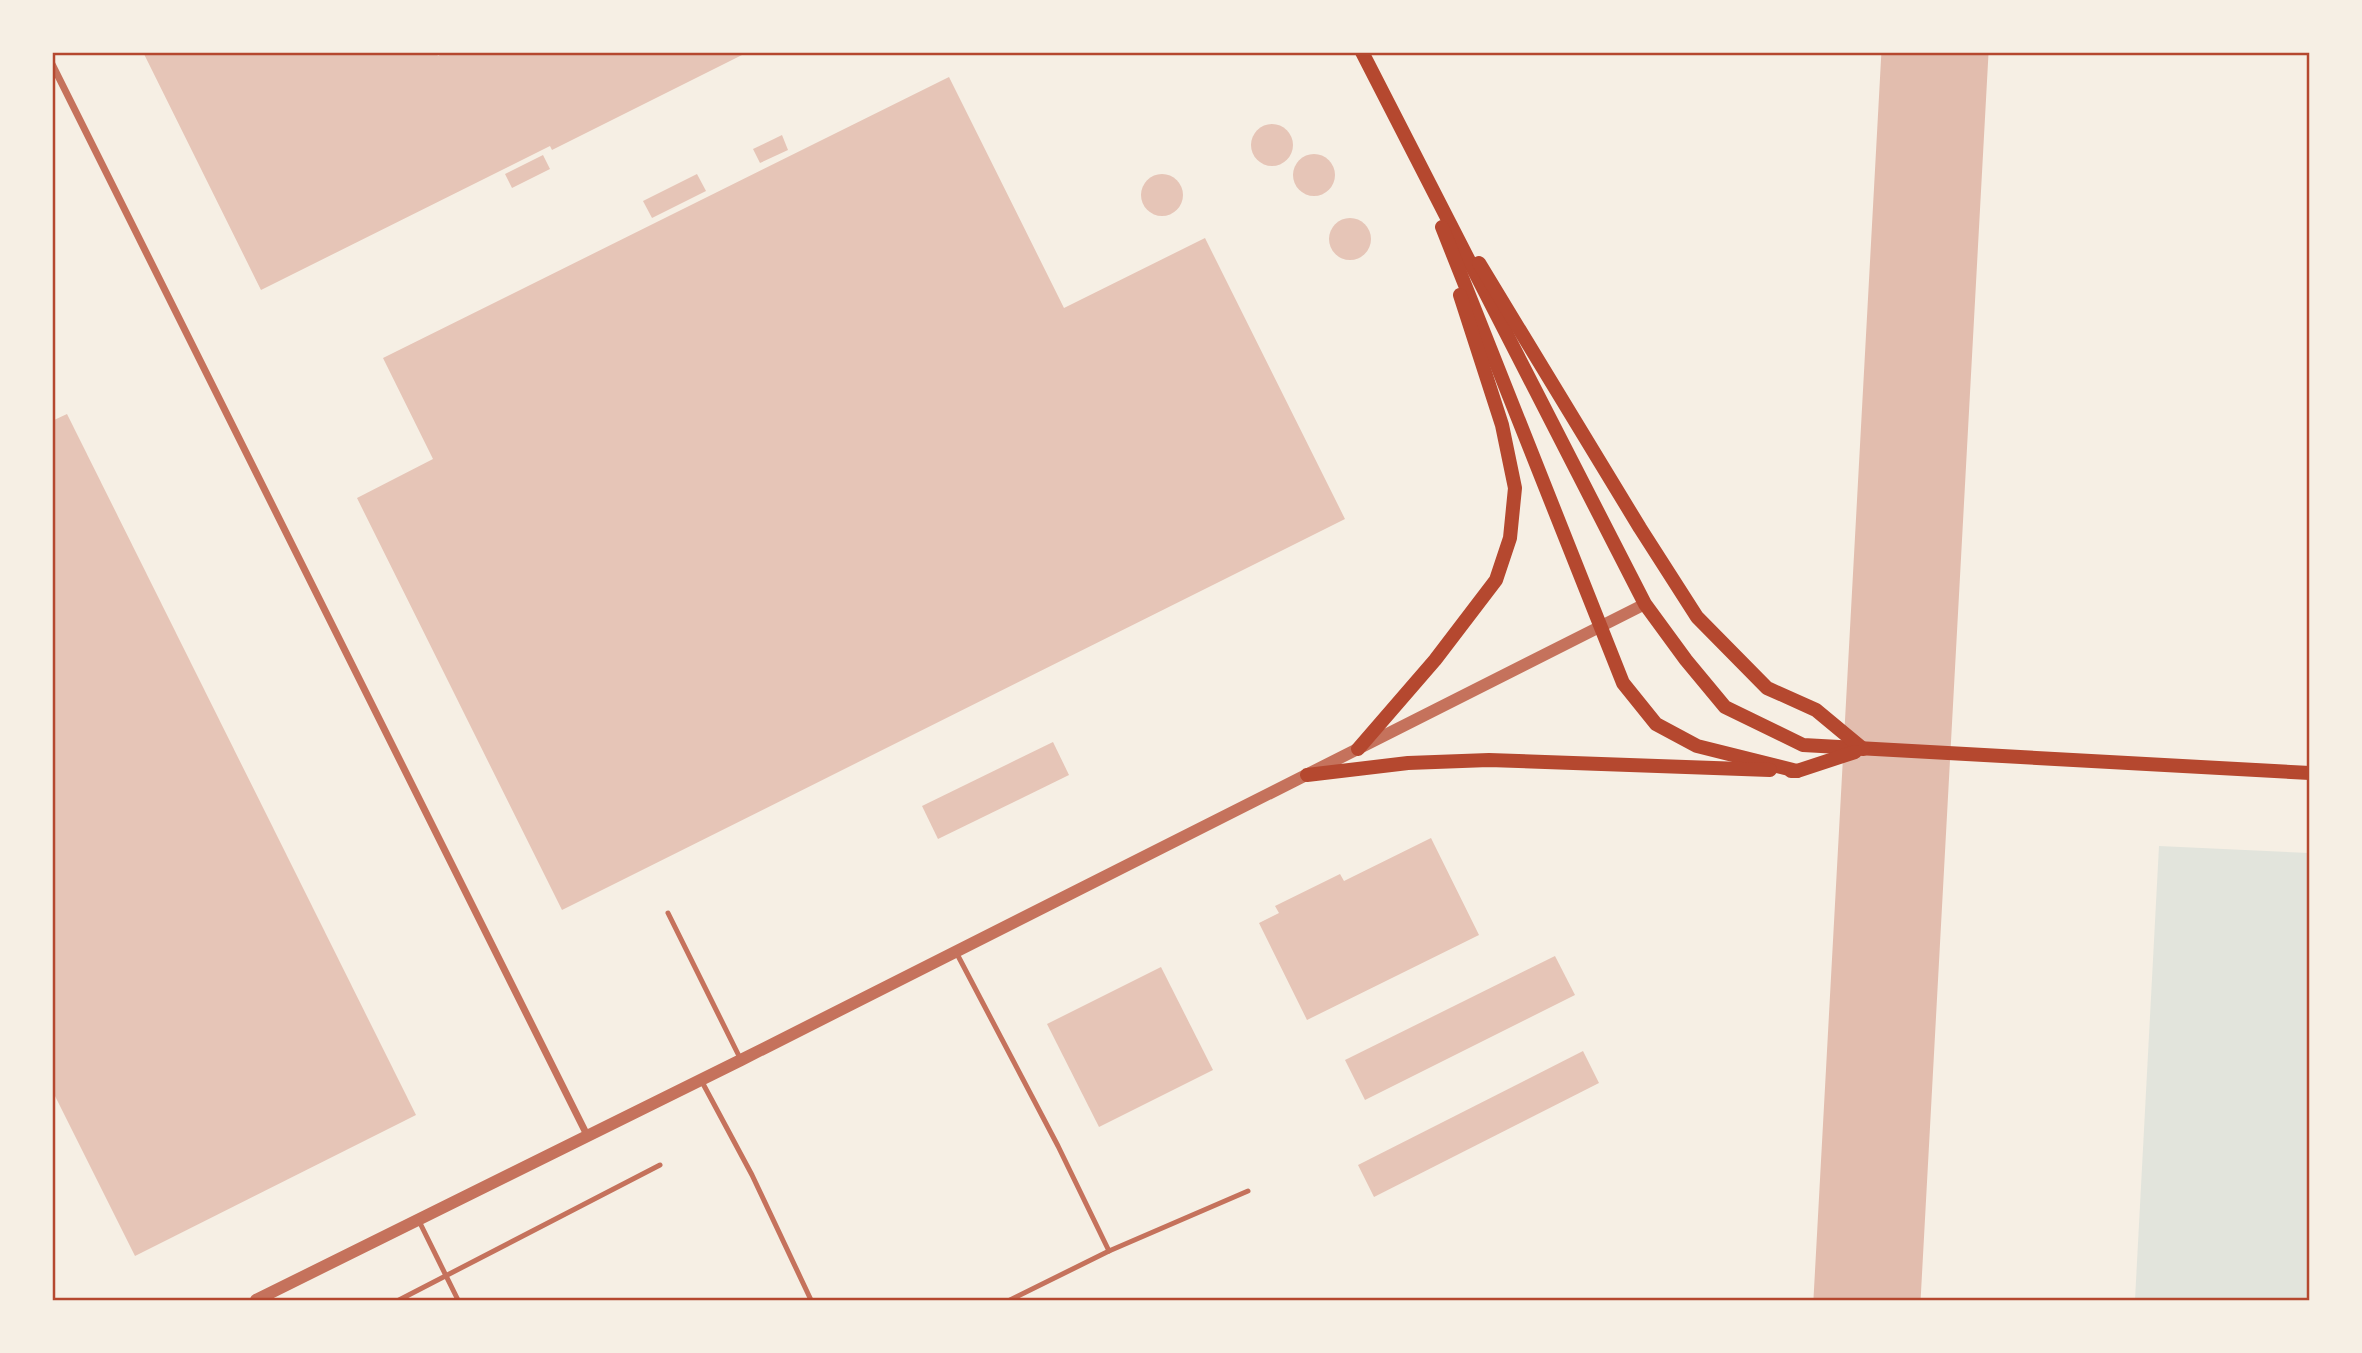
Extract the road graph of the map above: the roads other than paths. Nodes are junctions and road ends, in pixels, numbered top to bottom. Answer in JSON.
{"nodes":[{"id":1,"x":1362,"y":52,"type":"edge"},
{"id":2,"x":52,"y":64,"type":"edge"},
{"id":3,"x":1414,"y":154,"type":"junction"},
{"id":4,"x":1645,"y":604,"type":"junction"},
{"id":5,"x":1599,"y":627,"type":"junction"},
{"id":6,"x":1358,"y":749,"type":"junction"},
{"id":7,"x":1863,"y":749,"type":"junction"},
{"id":8,"x":1797,"y":771,"type":"junction"},
{"id":9,"x":2309,"y":773,"type":"edge"},
{"id":10,"x":1307,"y":775,"type":"junction"},
{"id":11,"x":668,"y":914,"type":"dead end"},
{"id":12,"x":956,"y":951,"type":"junction"},
{"id":13,"x":741,"y":1060,"type":"junction"},
{"id":14,"x":701,"y":1080,"type":"junction"},
{"id":15,"x":587,"y":1135,"type":"junction"},
{"id":16,"x":660,"y":1165,"type":"dead end"},
{"id":17,"x":1248,"y":1191,"type":"dead end"},
{"id":18,"x":418,"y":1219,"type":"junction"},
{"id":19,"x":1108,"y":1251,"type":"junction"},
{"id":20,"x":446,"y":1276,"type":"junction"},
{"id":21,"x":256,"y":1300,"type":"edge"},
{"id":22,"x":398,"y":1300,"type":"edge"},
{"id":23,"x":458,"y":1300,"type":"edge"},
{"id":24,"x":811,"y":1300,"type":"edge"},
{"id":25,"x":1010,"y":1300,"type":"edge"}],
"edges":[{"from":1,"to":3,"type":"main road"},
{"from":2,"to":15,"type":"street"},
{"from":3,"to":4,"type":"main road"},
{"from":3,"to":5,"type":"main road"},
{"from":3,"to":6,"type":"main road"},
{"from":3,"to":7,"type":"main road"},
{"from":4,"to":5,"type":"street"},
{"from":4,"to":7,"type":"main road"},
{"from":5,"to":6,"type":"street"},
{"from":5,"to":8,"type":"main road"},
{"from":6,"to":10,"type":"street"},
{"from":7,"to":8,"type":"main road"},
{"from":7,"to":9,"type":"main road"},
{"from":8,"to":10,"type":"main road"},
{"from":10,"to":12,"type":"street"},
{"from":11,"to":13,"type":"lane"},
{"from":12,"to":13,"type":"street"},
{"from":12,"to":19,"type":"lane"},
{"from":13,"to":14,"type":"street"},
{"from":14,"to":15,"type":"street"},
{"from":14,"to":24,"type":"lane"},
{"from":15,"to":18,"type":"street"},
{"from":16,"to":20,"type":"lane"},
{"from":17,"to":19,"type":"lane"},
{"from":18,"to":20,"type":"lane"},
{"from":18,"to":21,"type":"street"},
{"from":19,"to":25,"type":"lane"},
{"from":20,"to":22,"type":"lane"},
{"from":20,"to":23,"type":"lane"}]}
